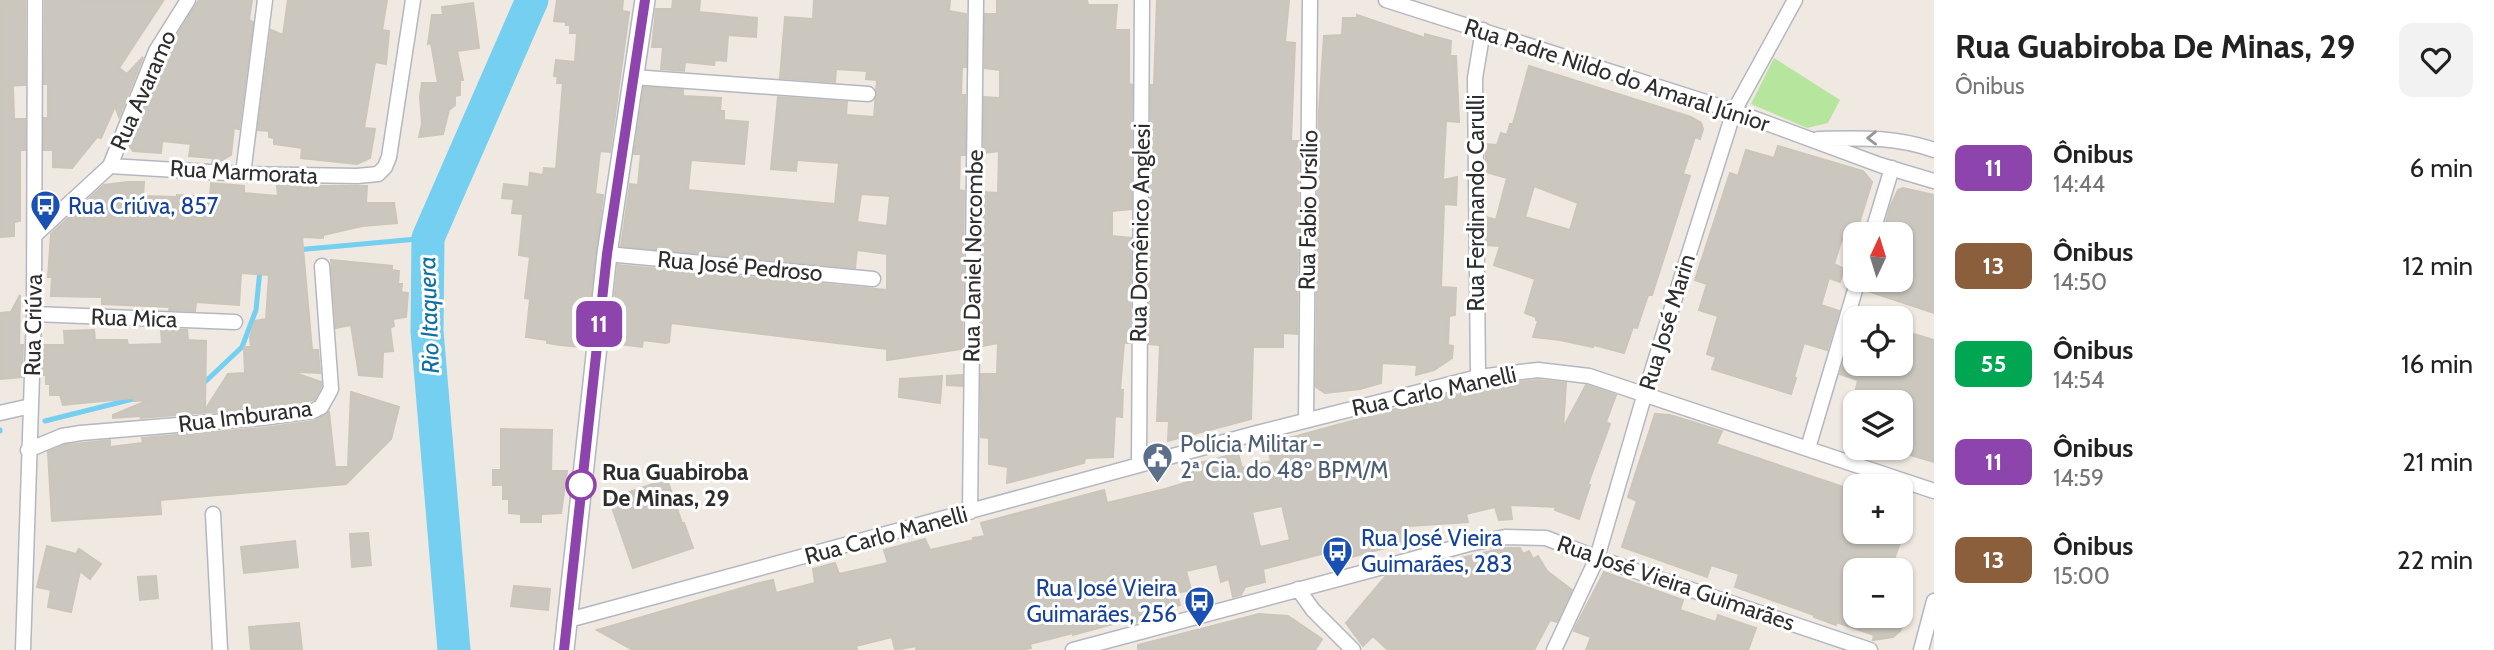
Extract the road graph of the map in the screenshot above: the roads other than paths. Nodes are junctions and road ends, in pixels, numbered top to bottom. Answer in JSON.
{"nodes":[{"id":1,"x":34,"y":0,"type":"edge"},
{"id":2,"x":188,"y":0,"type":"edge"},
{"id":3,"x":265,"y":0,"type":"edge"},
{"id":4,"x":413,"y":0,"type":"edge"},
{"id":5,"x":645,"y":0,"type":"edge"},
{"id":6,"x":976,"y":0,"type":"edge"},
{"id":7,"x":1142,"y":0,"type":"edge"},
{"id":8,"x":1310,"y":0,"type":"edge"},
{"id":9,"x":1795,"y":0,"type":"edge"},
{"id":10,"x":1394,"y":1,"type":"edge"},
{"id":11,"x":1483,"y":30,"type":"junction"},
{"id":12,"x":633,"y":77,"type":"junction"},
{"id":13,"x":868,"y":94,"type":"dead end"},
{"id":14,"x":1734,"y":111,"type":"junction"},
{"id":15,"x":1808,"y":139,"type":"junction"},
{"id":16,"x":1934,"y":150,"type":"edge"},
{"id":17,"x":110,"y":166,"type":"junction"},
{"id":18,"x":1892,"y":167,"type":"junction"},
{"id":19,"x":243,"y":174,"type":"junction"},
{"id":20,"x":1934,"y":181,"type":"edge"},
{"id":21,"x":1876,"y":222,"type":"edge"},
{"id":22,"x":35,"y":235,"type":"junction"},
{"id":23,"x":607,"y":254,"type":"junction"},
{"id":24,"x":322,"y":266,"type":"dead end"},
{"id":25,"x":873,"y":279,"type":"dead end"},
{"id":26,"x":1854,"y":292,"type":"edge"},
{"id":27,"x":34,"y":314,"type":"junction"},
{"id":28,"x":235,"y":322,"type":"dead end"},
{"id":29,"x":1478,"y":377,"type":"junction"},
{"id":30,"x":1645,"y":393,"type":"junction"},
{"id":31,"x":30,"y":411,"type":"junction"},
{"id":32,"x":0,"y":413,"type":"edge"},
{"id":33,"x":1306,"y":420,"type":"junction"},
{"id":34,"x":28,"y":445,"type":"junction"},
{"id":35,"x":1808,"y":448,"type":"junction"},
{"id":36,"x":1139,"y":465,"type":"junction"},
{"id":37,"x":1934,"y":491,"type":"edge"},
{"id":38,"x":970,"y":512,"type":"junction"},
{"id":39,"x":213,"y":514,"type":"dead end"},
{"id":40,"x":1597,"y":558,"type":"junction"},
{"id":41,"x":1298,"y":589,"type":"junction"},
{"id":42,"x":1934,"y":601,"type":"edge"},
{"id":43,"x":565,"y":621,"type":"junction"},
{"id":44,"x":23,"y":650,"type":"edge"},
{"id":45,"x":220,"y":650,"type":"edge"},
{"id":46,"x":564,"y":650,"type":"edge"},
{"id":47,"x":1073,"y":650,"type":"edge"},
{"id":48,"x":1353,"y":650,"type":"edge"},
{"id":49,"x":1554,"y":650,"type":"edge"},
{"id":50,"x":1870,"y":650,"type":"edge"},
{"id":51,"x":1921,"y":650,"type":"edge"}],
"edges":[{"from":1,"to":22,"type":"street","name":"Rua Criúva"},
{"from":2,"to":17,"type":"street","name":"Rua Avaramo"},
{"from":3,"to":19,"type":"street"},
{"from":4,"to":19,"type":"street","name":"Rua Marmorata"},
{"from":5,"to":12,"type":"street"},
{"from":6,"to":38,"type":"street","name":"Rua Daniel Norcombe"},
{"from":7,"to":36,"type":"street","name":"Rua Domênico Anglesi"},
{"from":8,"to":33,"type":"street","name":"Rua Fabio Ursílio"},
{"from":9,"to":14,"type":"street","name":"Rua José Marin"},
{"from":10,"to":11,"type":"street","name":"Rua Padre Nildo do Amaral Júnior"},
{"from":11,"to":14,"type":"street","name":"Rua Padre Nildo do Amaral Júnior"},
{"from":11,"to":29,"type":"street","name":"Rua Ferdinando Carulli"},
{"from":12,"to":13,"type":"street"},
{"from":12,"to":23,"type":"street"},
{"from":14,"to":15,"type":"street","name":"Rua Padre Nildo do Amaral Júnior"},
{"from":14,"to":30,"type":"street","name":"Rua José Marin"},
{"from":16,"to":15,"type":"street","name":"Rua Padre Nildo do Amaral Júnior","one_way":true},
{"from":15,"to":18,"type":"street","name":"Rua Padre Nildo do Amaral Júnior"},
{"from":17,"to":19,"type":"street","name":"Rua Marmorata"},
{"from":17,"to":22,"type":"street","name":"Rua Avaramo"},
{"from":18,"to":20,"type":"street","name":"Rua Padre Nildo do Amaral Júnior"},
{"from":18,"to":21,"type":"street"},
{"from":22,"to":27,"type":"street","name":"Rua Criúva"},
{"from":23,"to":25,"type":"street","name":"Rua José Pedroso"},
{"from":23,"to":43,"type":"street"},
{"from":24,"to":34,"type":"street","name":"Rua Imburana"},
{"from":26,"to":35,"type":"street"},
{"from":27,"to":28,"type":"street","name":"Rua Mica"},
{"from":27,"to":31,"type":"street","name":"Rua Criúva"},
{"from":29,"to":30,"type":"street","name":"Rua Carlo Manelli"},
{"from":29,"to":33,"type":"street","name":"Rua Carlo Manelli"},
{"from":30,"to":35,"type":"street","name":"Rua Carlo Manelli"},
{"from":30,"to":40,"type":"street","name":"Rua José Marin"},
{"from":31,"to":32,"type":"street"},
{"from":31,"to":34,"type":"street","name":"Rua Criúva"},
{"from":33,"to":36,"type":"street","name":"Rua Carlo Manelli"},
{"from":34,"to":44,"type":"street","name":"Rua Criúva"},
{"from":35,"to":37,"type":"street","name":"Rua Carlo Manelli"},
{"from":36,"to":38,"type":"street","name":"Rua Carlo Manelli"},
{"from":38,"to":43,"type":"street","name":"Rua Carlo Manelli"},
{"from":39,"to":45,"type":"street"},
{"from":40,"to":41,"type":"street","name":"Rua José Vieira Guimarães"},
{"from":40,"to":49,"type":"street","name":"Rua José Marin"},
{"from":40,"to":50,"type":"street","name":"Rua José Vieira Guimarães"},
{"from":41,"to":47,"type":"street","name":"Rua José Vieira Guimarães"},
{"from":41,"to":48,"type":"street"},
{"from":42,"to":51,"type":"street"},
{"from":43,"to":46,"type":"street"}]}
